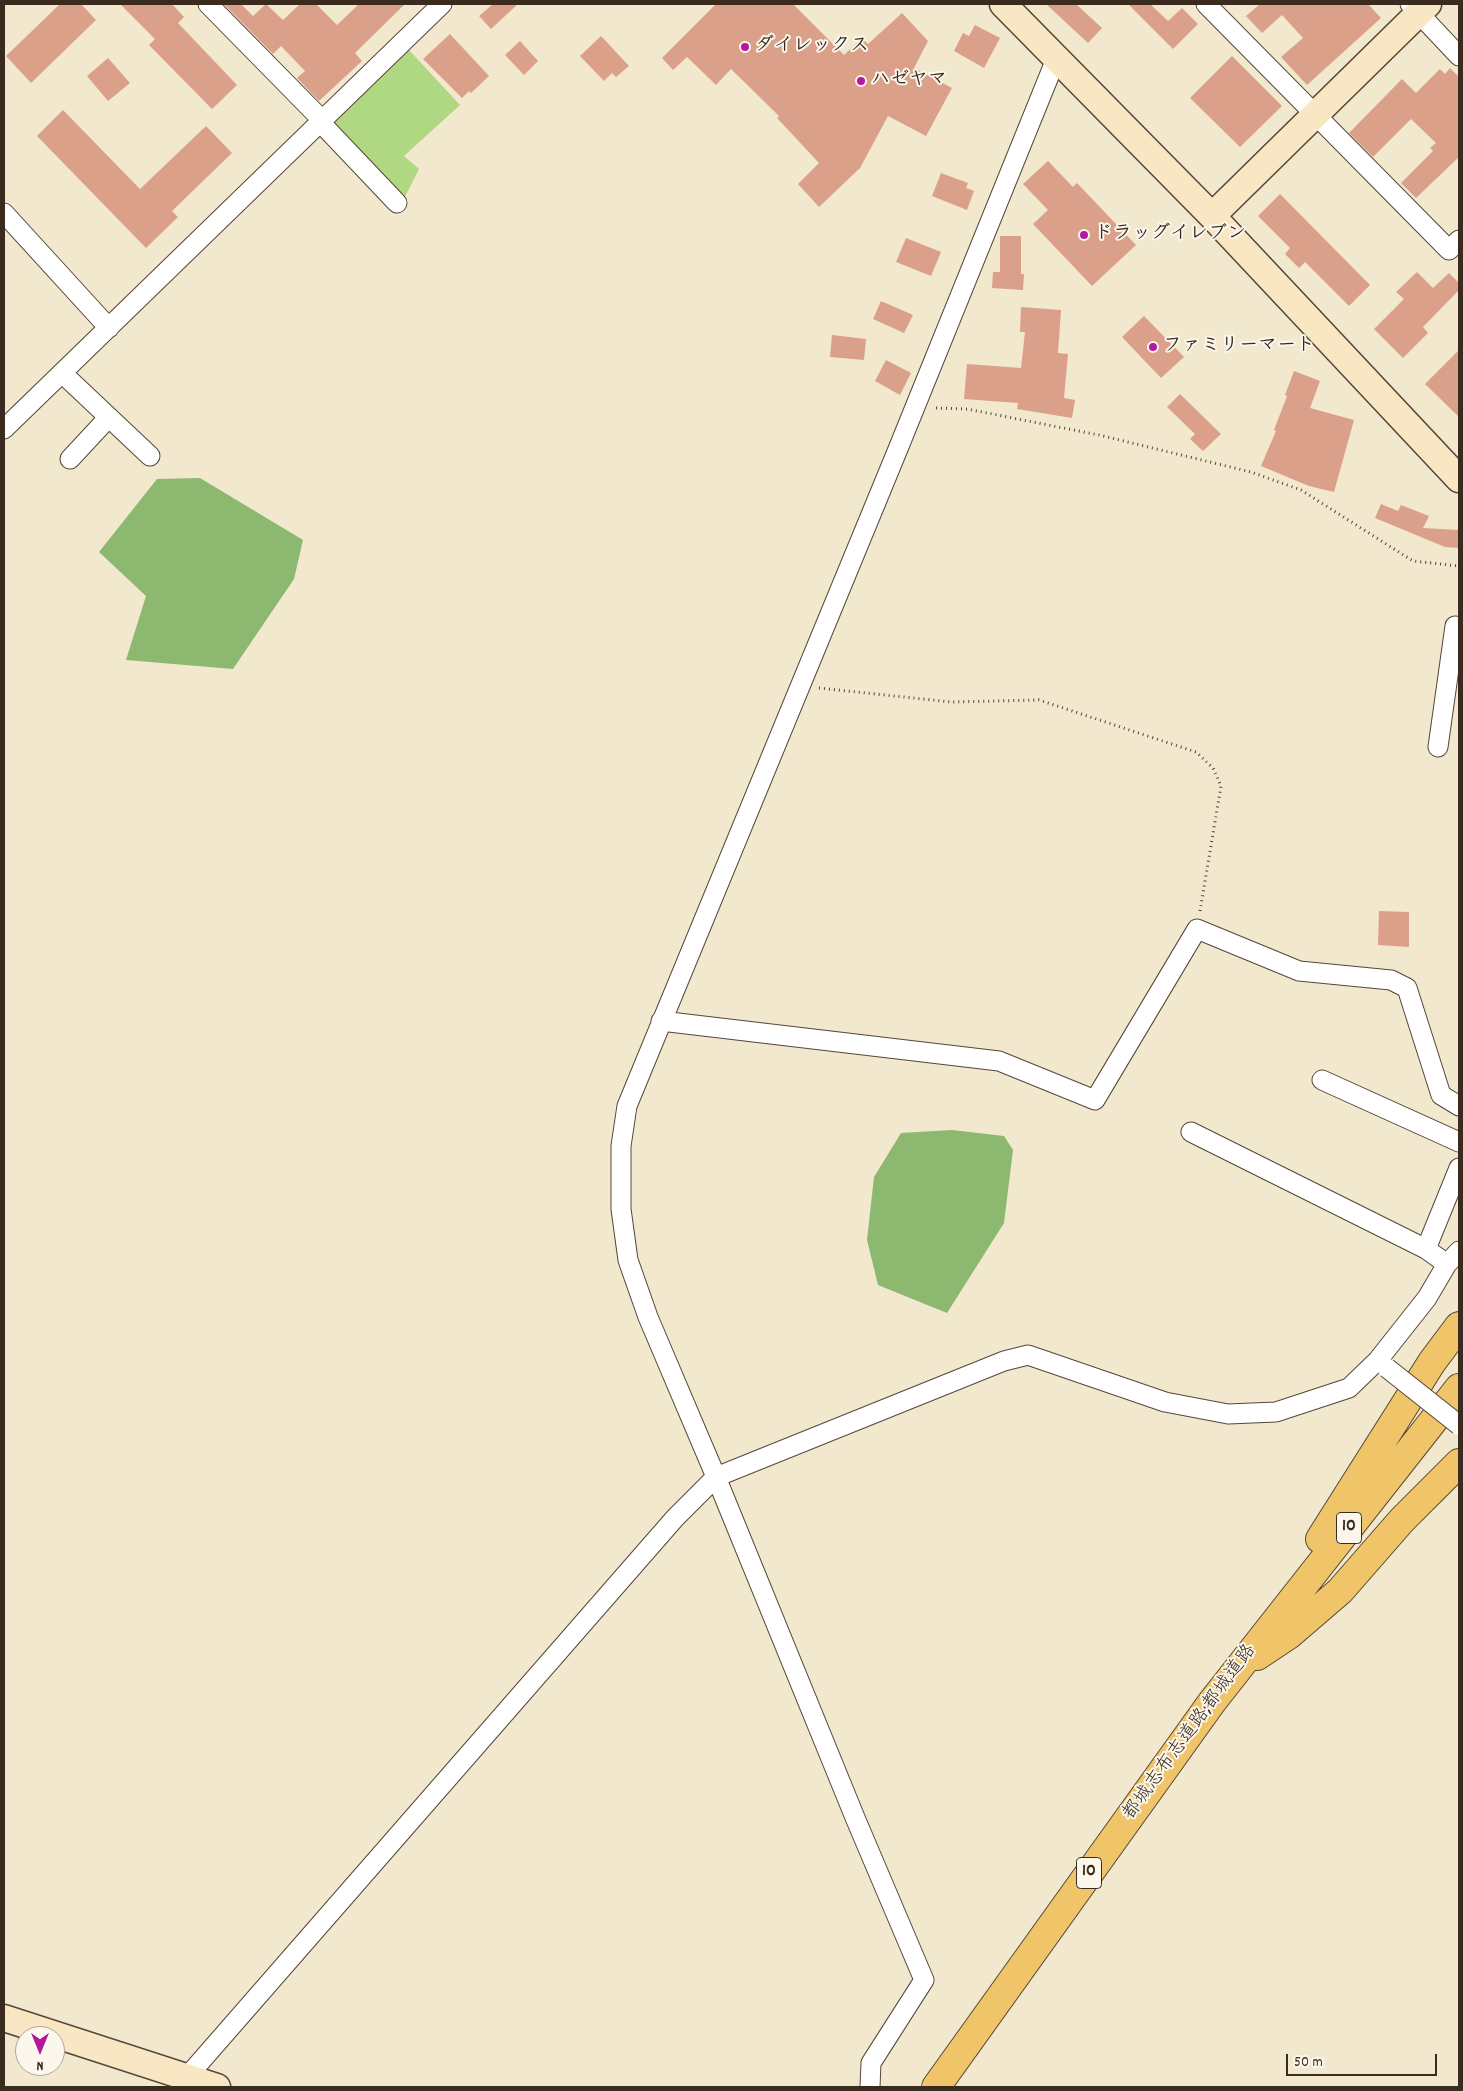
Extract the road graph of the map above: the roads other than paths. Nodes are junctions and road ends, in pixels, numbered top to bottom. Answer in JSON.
{"nodes":[{"id":1,"x":208,"y":4,"type":"edge"},
{"id":2,"x":442,"y":4,"type":"edge"},
{"id":3,"x":1003,"y":4,"type":"edge"},
{"id":4,"x":1206,"y":4,"type":"edge"},
{"id":5,"x":1419,"y":7,"type":"edge"},
{"id":6,"x":1459,"y":56,"type":"edge"},
{"id":7,"x":1056,"y":59,"type":"junction"},
{"id":8,"x":1314,"y":114,"type":"junction"},
{"id":9,"x":322,"y":122,"type":"junction"},
{"id":10,"x":397,"y":203,"type":"dead end"},
{"id":11,"x":4,"y":213,"type":"edge"},
{"id":12,"x":1212,"y":216,"type":"junction"},
{"id":13,"x":1456,"y":250,"type":"edge"},
{"id":14,"x":109,"y":328,"type":"junction"},
{"id":15,"x":62,"y":373,"type":"junction"},
{"id":16,"x":109,"y":417,"type":"junction"},
{"id":17,"x":4,"y":429,"type":"edge"},
{"id":18,"x":150,"y":456,"type":"dead end"},
{"id":19,"x":70,"y":458,"type":"dead end"},
{"id":20,"x":1458,"y":476,"type":"edge"},
{"id":21,"x":1456,"y":626,"type":"dead end"},
{"id":22,"x":1454,"y":675,"type":"edge"},
{"id":23,"x":1438,"y":747,"type":"dead end"},
{"id":24,"x":661,"y":1021,"type":"junction"},
{"id":25,"x":1322,"y":1080,"type":"dead end"},
{"id":26,"x":1459,"y":1106,"type":"edge"},
{"id":27,"x":1191,"y":1132,"type":"dead end"},
{"id":28,"x":1459,"y":1142,"type":"edge"},
{"id":29,"x":1459,"y":1168,"type":"edge"},
{"id":30,"x":1426,"y":1249,"type":"junction"},
{"id":31,"x":1453,"y":1258,"type":"edge"},
{"id":32,"x":1459,"y":1326,"type":"edge"},
{"id":33,"x":1382,"y":1364,"type":"junction"},
{"id":34,"x":1459,"y":1388,"type":"edge"},
{"id":35,"x":1459,"y":1425,"type":"edge"},
{"id":36,"x":1459,"y":1462,"type":"edge"},
{"id":37,"x":716,"y":1477,"type":"junction"},
{"id":38,"x":1238,"y":1667,"type":"junction"},
{"id":39,"x":4,"y":2018,"type":"edge"},
{"id":40,"x":183,"y":2082,"type":"edge"},
{"id":41,"x":938,"y":2084,"type":"edge"},
{"id":42,"x":217,"y":2087,"type":"edge"},
{"id":43,"x":870,"y":2087,"type":"edge"}],
"edges":[{"from":1,"to":9,"type":"street"},
{"from":2,"to":9,"type":"street"},
{"from":3,"to":7,"type":"street"},
{"from":4,"to":8,"type":"street"},
{"from":5,"to":6,"type":"street"},
{"from":5,"to":8,"type":"street"},
{"from":7,"to":12,"type":"street"},
{"from":7,"to":24,"type":"street"},
{"from":8,"to":12,"type":"street"},
{"from":8,"to":13,"type":"street"},
{"from":9,"to":10,"type":"street"},
{"from":9,"to":14,"type":"street"},
{"from":11,"to":14,"type":"street"},
{"from":12,"to":20,"type":"street"},
{"from":14,"to":15,"type":"street"},
{"from":15,"to":16,"type":"street"},
{"from":15,"to":17,"type":"street"},
{"from":16,"to":18,"type":"street"},
{"from":16,"to":19,"type":"street"},
{"from":21,"to":22,"type":"street"},
{"from":22,"to":23,"type":"street"},
{"from":24,"to":26,"type":"street"},
{"from":24,"to":37,"type":"street"},
{"from":25,"to":28,"type":"street"},
{"from":27,"to":30,"type":"street"},
{"from":29,"to":30,"type":"street"},
{"from":30,"to":31,"type":"street"},
{"from":31,"to":33,"type":"street"},
{"from":32,"to":38,"type":"highway"},
{"from":33,"to":35,"type":"street","bridge":true},
{"from":33,"to":37,"type":"street"},
{"from":34,"to":38,"type":"highway","name":"都城志布志道路;都城道路","number":"10"},
{"from":36,"to":38,"type":"highway"},
{"from":37,"to":40,"type":"street"},
{"from":37,"to":43,"type":"street"},
{"from":38,"to":41,"type":"highway","name":"都城志布志道路;都城道路","number":"10"},
{"from":39,"to":40,"type":"street"},
{"from":40,"to":42,"type":"street"}]}
